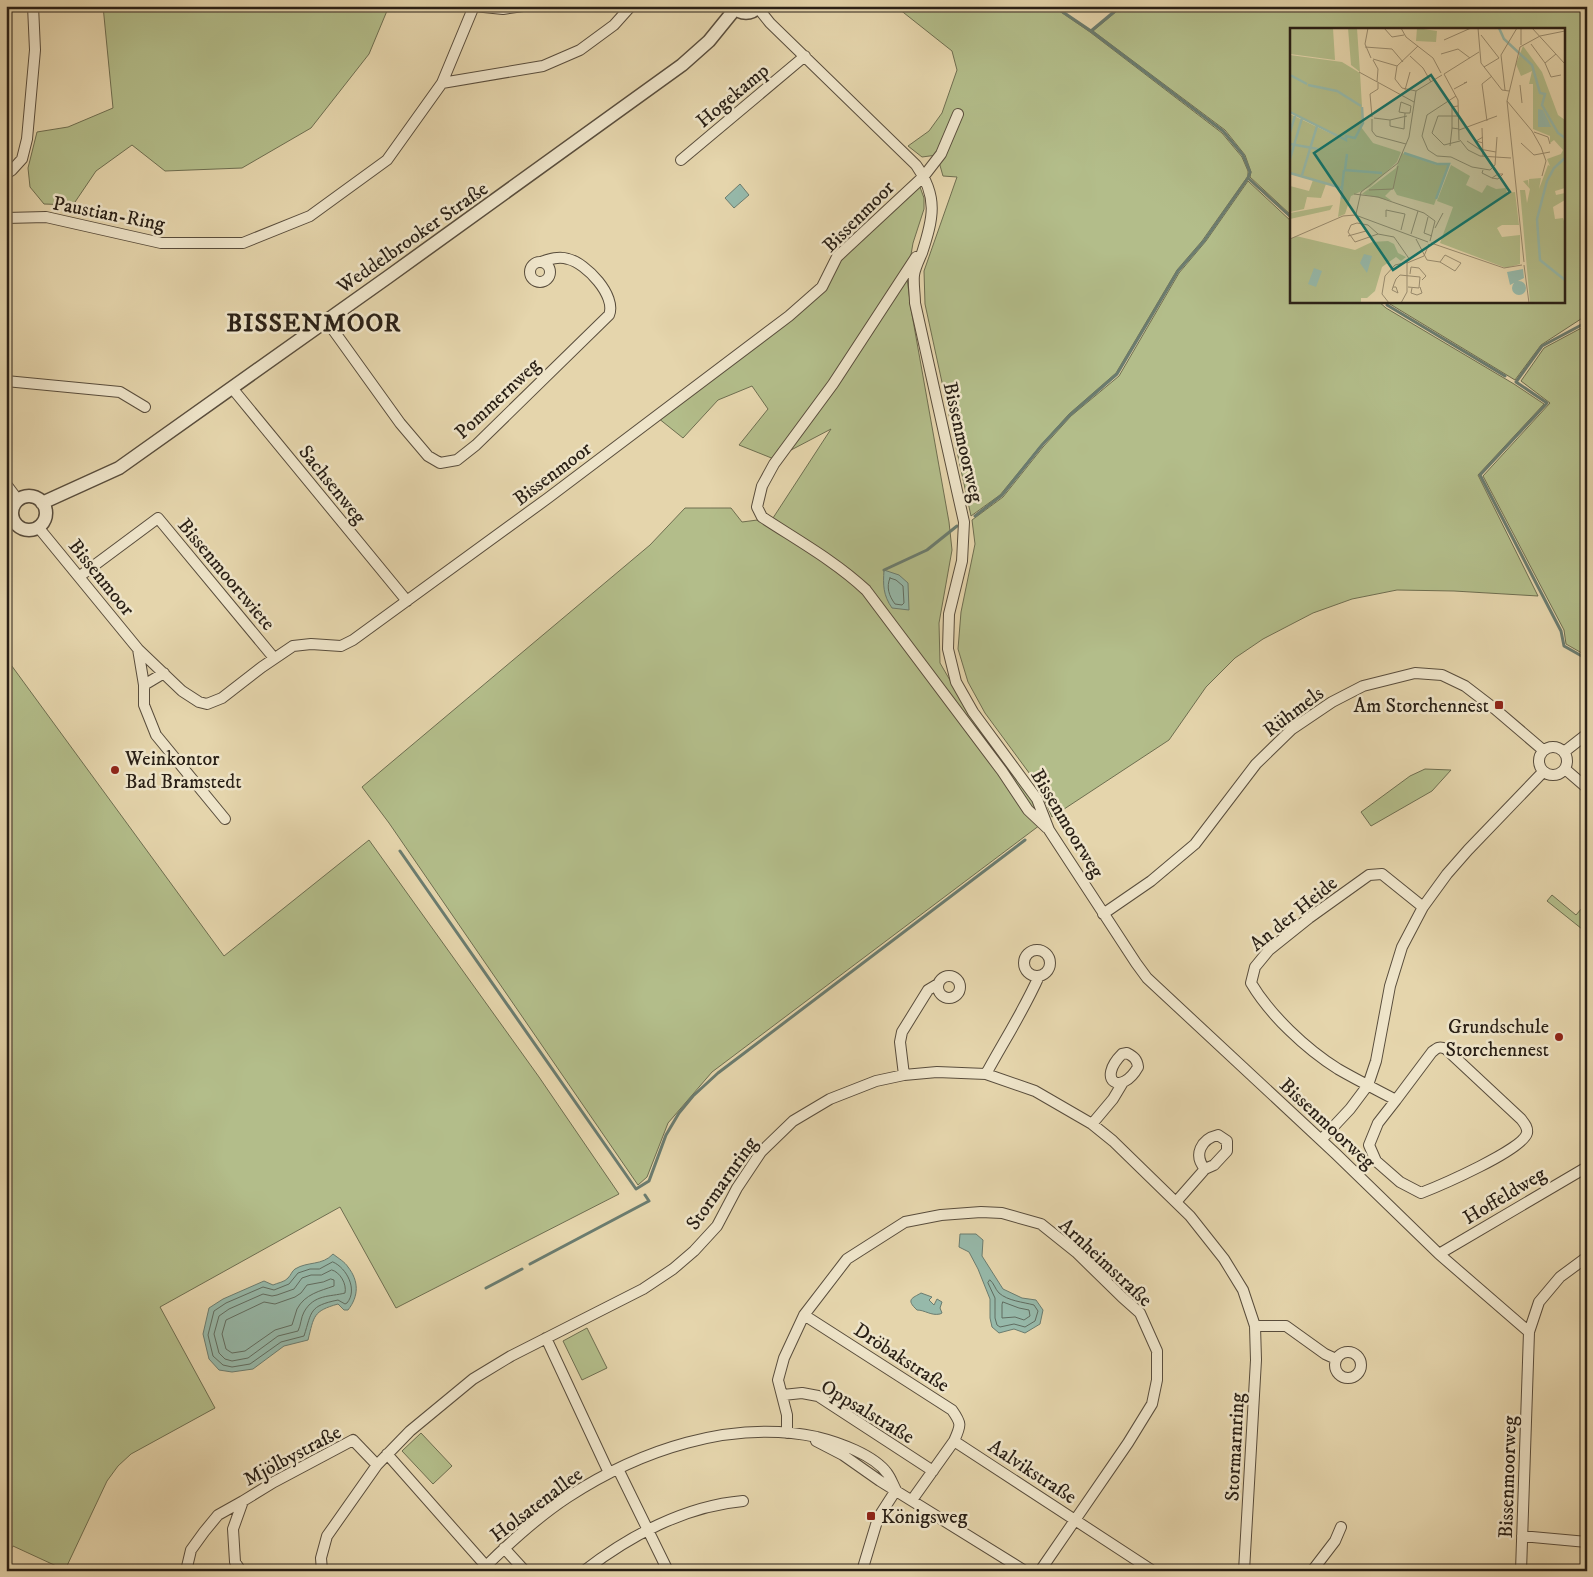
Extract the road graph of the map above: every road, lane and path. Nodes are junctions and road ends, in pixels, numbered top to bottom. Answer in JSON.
{"nodes":[{"id":1,"x":33,"y":6,"type":"edge"},
{"id":2,"x":474,"y":6,"type":"edge"},
{"id":3,"x":523,"y":6,"type":"edge"},
{"id":4,"x":631,"y":6,"type":"edge"},
{"id":5,"x":759,"y":7,"type":"edge"},
{"id":6,"x":734,"y":8,"type":"edge"},
{"id":7,"x":805,"y":56,"type":"junction"},
{"id":8,"x":442,"y":83,"type":"junction"},
{"id":9,"x":958,"y":114,"type":"dead end"},
{"id":10,"x":681,"y":160,"type":"dead end"},
{"id":11,"x":6,"y":174,"type":"edge"},
{"id":12,"x":924,"y":176,"type":"junction"},
{"id":13,"x":6,"y":218,"type":"edge"},
{"id":14,"x":924,"y":246,"type":"junction"},
{"id":15,"x":541,"y":262,"type":"dead end"},
{"id":16,"x":326,"y":320,"type":"junction"},
{"id":17,"x":6,"y":380,"type":"edge"},
{"id":18,"x":232,"y":388,"type":"junction"},
{"id":19,"x":145,"y":407,"type":"dead end"},
{"id":20,"x":6,"y":484,"type":"edge"},
{"id":21,"x":18,"y":500,"type":"junction"},
{"id":22,"x":42,"y":503,"type":"junction"},
{"id":23,"x":10,"y":526,"type":"edge"},
{"id":24,"x":38,"y":528,"type":"junction"},
{"id":25,"x":80,"y":576,"type":"junction"},
{"id":26,"x":407,"y":601,"type":"junction"},
{"id":27,"x":138,"y":649,"type":"junction"},
{"id":28,"x":274,"y":658,"type":"junction"},
{"id":29,"x":164,"y":673,"type":"junction"},
{"id":30,"x":144,"y":686,"type":"junction"},
{"id":31,"x":1587,"y":734,"type":"edge"},
{"id":32,"x":1543,"y":750,"type":"junction"},
{"id":33,"x":1564,"y":752,"type":"junction"},
{"id":34,"x":1564,"y":770,"type":"junction"},
{"id":35,"x":1543,"y":772,"type":"junction"},
{"id":36,"x":1587,"y":788,"type":"edge"},
{"id":37,"x":224,"y":819,"type":"dead end"},
{"id":38,"x":1049,"y":830,"type":"junction"},
{"id":39,"x":1423,"y":907,"type":"junction"},
{"id":40,"x":1103,"y":914,"type":"junction"},
{"id":41,"x":1039,"y":976,"type":"dead end"},
{"id":42,"x":938,"y":984,"type":"dead end"},
{"id":43,"x":986,"y":1074,"type":"junction"},
{"id":44,"x":904,"y":1075,"type":"junction"},
{"id":45,"x":1122,"y":1084,"type":"dead end"},
{"id":46,"x":1368,"y":1086,"type":"junction"},
{"id":47,"x":1396,"y":1100,"type":"junction"},
{"id":48,"x":1092,"y":1124,"type":"junction"},
{"id":49,"x":1321,"y":1140,"type":"junction"},
{"id":50,"x":1587,"y":1167,"type":"edge"},
{"id":51,"x":1205,"y":1169,"type":"dead end"},
{"id":52,"x":1176,"y":1202,"type":"junction"},
{"id":53,"x":1440,"y":1254,"type":"junction"},
{"id":54,"x":1587,"y":1258,"type":"edge"},
{"id":55,"x":804,"y":1315,"type":"junction"},
{"id":56,"x":1255,"y":1326,"type":"junction"},
{"id":57,"x":1529,"y":1332,"type":"junction"},
{"id":58,"x":546,"y":1338,"type":"junction"},
{"id":59,"x":1336,"y":1359,"type":"dead end"},
{"id":60,"x":782,"y":1395,"type":"junction"},
{"id":61,"x":787,"y":1433,"type":"junction"},
{"id":62,"x":954,"y":1441,"type":"junction"},
{"id":63,"x":388,"y":1454,"type":"junction"},
{"id":64,"x":377,"y":1465,"type":"junction"},
{"id":65,"x":614,"y":1471,"type":"junction"},
{"id":66,"x":933,"y":1471,"type":"junction"},
{"id":67,"x":896,"y":1490,"type":"junction"},
{"id":68,"x":912,"y":1500,"type":"junction"},
{"id":69,"x":243,"y":1501,"type":"junction"},
{"id":70,"x":743,"y":1501,"type":"dead end"},
{"id":71,"x":1075,"y":1520,"type":"junction"},
{"id":72,"x":1341,"y":1527,"type":"dead end"},
{"id":73,"x":648,"y":1530,"type":"junction"},
{"id":74,"x":1522,"y":1536,"type":"junction"},
{"id":75,"x":1587,"y":1542,"type":"edge"},
{"id":76,"x":504,"y":1548,"type":"junction"},
{"id":77,"x":484,"y":1568,"type":"edge"},
{"id":78,"x":186,"y":1571,"type":"edge"},
{"id":79,"x":241,"y":1571,"type":"edge"},
{"id":80,"x":322,"y":1571,"type":"edge"},
{"id":81,"x":524,"y":1571,"type":"edge"},
{"id":82,"x":584,"y":1571,"type":"edge"},
{"id":83,"x":668,"y":1571,"type":"edge"},
{"id":84,"x":862,"y":1571,"type":"edge"},
{"id":85,"x":1025,"y":1571,"type":"edge"},
{"id":86,"x":1040,"y":1571,"type":"edge"},
{"id":87,"x":1153,"y":1571,"type":"edge"},
{"id":88,"x":1244,"y":1571,"type":"edge"},
{"id":89,"x":1312,"y":1571,"type":"edge"},
{"id":90,"x":1522,"y":1571,"type":"edge"}],
"edges":[{"from":1,"to":11,"type":"street"},
{"from":2,"to":3,"type":"street"},
{"from":2,"to":8,"type":"street","name":"Paustian-Ring"},
{"from":4,"to":8,"type":"street"},
{"from":5,"to":6,"type":"street","name":"Weddelbrooker Straße"},
{"from":5,"to":7,"type":"street","name":"Bissenmoorweg"},
{"from":6,"to":16,"type":"street","name":"Weddelbrooker Straße"},
{"from":7,"to":10,"type":"street","name":"Hogekamp"},
{"from":7,"to":12,"type":"street","name":"Bissenmoorweg"},
{"from":8,"to":13,"type":"street","name":"Paustian-Ring"},
{"from":9,"to":12,"type":"street","name":"Bissenmoor"},
{"from":12,"to":14,"type":"street","name":"Bissenmoorweg"},
{"from":12,"to":26,"type":"street","name":"Bissenmoor"},
{"from":14,"to":38,"type":"street","name":"Bissenmoorweg"},
{"from":14,"to":38,"type":"street"},
{"from":15,"to":16,"type":"street","name":"Pommernweg"},
{"from":16,"to":18,"type":"street","name":"Weddelbrooker Straße"},
{"from":17,"to":19,"type":"street"},
{"from":18,"to":22,"type":"street","name":"Weddelbrooker Straße"},
{"from":18,"to":26,"type":"street","name":"Sachsenweg"},
{"from":20,"to":21,"type":"street"},
{"from":21,"to":22,"type":"street"},
{"from":21,"to":23,"type":"street"},
{"from":22,"to":24,"type":"street"},
{"from":23,"to":24,"type":"street"},
{"from":24,"to":25,"type":"street","name":"Bissenmoor"},
{"from":25,"to":27,"type":"street","name":"Bissenmoor"},
{"from":25,"to":28,"type":"street","name":"Bissenmoortwiete"},
{"from":26,"to":28,"type":"street","name":"Bissenmoor"},
{"from":27,"to":29,"type":"street","name":"Bissenmoor"},
{"from":27,"to":30,"type":"street","name":"Bissenmoor"},
{"from":28,"to":29,"type":"street","name":"Bissenmoor"},
{"from":29,"to":30,"type":"street"},
{"from":30,"to":37,"type":"street","name":"Bissenmoor"},
{"from":31,"to":33,"type":"street"},
{"from":32,"to":33,"type":"street"},
{"from":32,"to":35,"type":"street"},
{"from":32,"to":40,"type":"street","name":"Rühmels"},
{"from":33,"to":34,"type":"street"},
{"from":34,"to":35,"type":"street"},
{"from":34,"to":36,"type":"street"},
{"from":35,"to":39,"type":"street"},
{"from":38,"to":40,"type":"street","name":"Bissenmoorweg"},
{"from":39,"to":46,"type":"street"},
{"from":39,"to":46,"type":"street","name":"An der Heide"},
{"from":40,"to":49,"type":"street","name":"Bissenmoorweg"},
{"from":41,"to":43,"type":"street"},
{"from":42,"to":44,"type":"street"},
{"from":43,"to":44,"type":"street","name":"Stormarnring"},
{"from":43,"to":48,"type":"street","name":"Stormarnring"},
{"from":44,"to":58,"type":"street","name":"Stormarnring"},
{"from":45,"to":48,"type":"street"},
{"from":46,"to":47,"type":"street","name":"An der Heide"},
{"from":46,"to":49,"type":"street"},
{"from":47,"to":47,"type":"street"},
{"from":48,"to":52,"type":"street","name":"Stormarnring"},
{"from":49,"to":53,"type":"street","name":"Bissenmoorweg"},
{"from":50,"to":53,"type":"street","name":"Hoffeldweg"},
{"from":51,"to":52,"type":"street"},
{"from":52,"to":56,"type":"street","name":"Stormarnring"},
{"from":53,"to":57,"type":"street","name":"Bissenmoorweg"},
{"from":54,"to":57,"type":"street"},
{"from":55,"to":60,"type":"street","name":"Arnheimstraße"},
{"from":55,"to":62,"type":"street","name":"Dröbakstraße"},
{"from":55,"to":71,"type":"street","name":"Arnheimstraße"},
{"from":56,"to":59,"type":"street"},
{"from":56,"to":88,"type":"street","name":"Stormarnring"},
{"from":57,"to":74,"type":"street","name":"Bissenmoorweg"},
{"from":58,"to":63,"type":"street","name":"Stormarnring"},
{"from":58,"to":65,"type":"street","name":"Holsatenallee"},
{"from":60,"to":61,"type":"street","name":"Arnheimstraße"},
{"from":60,"to":66,"type":"street","name":"Oppsalstraße"},
{"from":61,"to":65,"type":"street","name":"Holsatenallee"},
{"from":61,"to":67,"type":"street","name":"Holsatenallee"},
{"from":62,"to":66,"type":"street"},
{"from":62,"to":71,"type":"street","name":"Aalvikstraße"},
{"from":63,"to":64,"type":"street","name":"Stormarnring"},
{"from":63,"to":77,"type":"street","name":"Holsatenallee"},
{"from":64,"to":69,"type":"street","name":"Mjölbystraße"},
{"from":64,"to":80,"type":"street","name":"Stormarnring"},
{"from":65,"to":73,"type":"street"},
{"from":65,"to":76,"type":"street","name":"Holsatenallee"},
{"from":66,"to":68,"type":"street"},
{"from":67,"to":68,"type":"street","name":"Holsatenallee"},
{"from":67,"to":84,"type":"street"},
{"from":68,"to":85,"type":"street","name":"Holsatenallee"},
{"from":69,"to":78,"type":"street","name":"Mjölbystraße"},
{"from":69,"to":79,"type":"street","name":"Mjölbystraße"},
{"from":70,"to":73,"type":"street"},
{"from":71,"to":86,"type":"street","name":"Arnheimstraße"},
{"from":71,"to":87,"type":"street","name":"Aalvikstraße"},
{"from":72,"to":89,"type":"street"},
{"from":73,"to":82,"type":"street"},
{"from":73,"to":83,"type":"street"},
{"from":74,"to":75,"type":"street"},
{"from":74,"to":90,"type":"street","name":"Bissenmoorweg"},
{"from":76,"to":77,"type":"street","name":"Holsatenallee"},
{"from":76,"to":81,"type":"street"}]}
